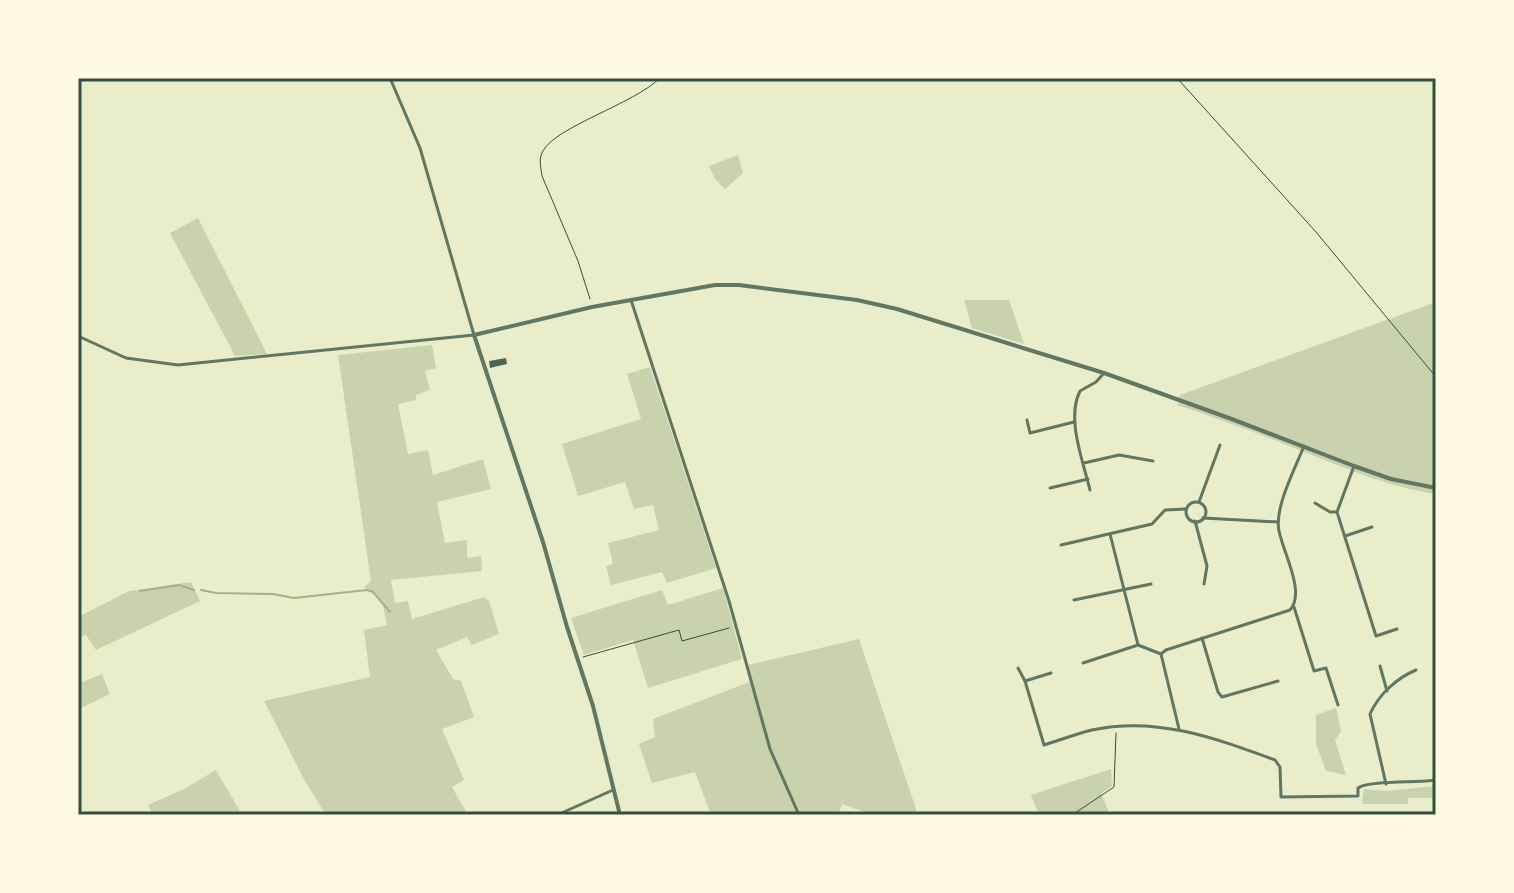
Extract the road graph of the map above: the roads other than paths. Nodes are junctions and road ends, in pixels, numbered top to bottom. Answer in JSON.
{"nodes":[{"id":1,"x":390,"y":78,"type":"edge"},
{"id":2,"x":631,"y":300,"type":"junction"},
{"id":3,"x":474,"y":335,"type":"junction"},
{"id":4,"x":78,"y":336,"type":"edge"},
{"id":5,"x":1104,"y":373,"type":"junction"},
{"id":6,"x":1027,"y":420,"type":"dead end"},
{"id":7,"x":1074,"y":422,"type":"junction"},
{"id":8,"x":1220,"y":445,"type":"dead end"},
{"id":9,"x":1304,"y":446,"type":"junction"},
{"id":10,"x":1153,"y":461,"type":"dead end"},
{"id":11,"x":1084,"y":463,"type":"junction"},
{"id":12,"x":1354,"y":466,"type":"junction"},
{"id":13,"x":1088,"y":479,"type":"junction"},
{"id":14,"x":1050,"y":488,"type":"dead end"},
{"id":15,"x":1436,"y":488,"type":"edge"},
{"id":16,"x":1090,"y":490,"type":"dead end"},
{"id":17,"x":1199,"y":502,"type":"junction"},
{"id":18,"x":1315,"y":503,"type":"dead end"},
{"id":19,"x":1186,"y":509,"type":"junction"},
{"id":20,"x":1337,"y":512,"type":"junction"},
{"id":21,"x":1203,"y":518,"type":"junction"},
{"id":22,"x":1195,"y":521,"type":"junction"},
{"id":23,"x":1278,"y":522,"type":"junction"},
{"id":24,"x":1372,"y":527,"type":"dead end"},
{"id":25,"x":1110,"y":534,"type":"junction"},
{"id":26,"x":1345,"y":536,"type":"junction"},
{"id":27,"x":1061,"y":545,"type":"dead end"},
{"id":28,"x":1151,"y":584,"type":"dead end"},
{"id":29,"x":1204,"y":584,"type":"dead end"},
{"id":30,"x":1123,"y":590,"type":"junction"},
{"id":31,"x":1074,"y":600,"type":"dead end"},
{"id":32,"x":1294,"y":607,"type":"junction"},
{"id":33,"x":1397,"y":629,"type":"dead end"},
{"id":34,"x":1202,"y":638,"type":"junction"},
{"id":35,"x":1138,"y":645,"type":"junction"},
{"id":36,"x":1161,"y":654,"type":"junction"},
{"id":37,"x":1083,"y":663,"type":"dead end"},
{"id":38,"x":1380,"y":666,"type":"dead end"},
{"id":39,"x":1018,"y":668,"type":"dead end"},
{"id":40,"x":1416,"y":670,"type":"dead end"},
{"id":41,"x":1051,"y":673,"type":"dead end"},
{"id":42,"x":1025,"y":681,"type":"junction"},
{"id":43,"x":1278,"y":681,"type":"dead end"},
{"id":44,"x":1387,"y":691,"type":"junction"},
{"id":45,"x":1338,"y":705,"type":"dead end"},
{"id":46,"x":1179,"y":729,"type":"junction"},
{"id":47,"x":1436,"y":780,"type":"edge"},
{"id":48,"x":1386,"y":784,"type":"junction"},
{"id":49,"x":613,"y":790,"type":"junction"},
{"id":50,"x":557,"y":815,"type":"edge"},
{"id":51,"x":620,"y":815,"type":"edge"},
{"id":52,"x":799,"y":815,"type":"edge"}],
"edges":[{"from":1,"to":3,"type":"street"},
{"from":2,"to":3,"type":"street"},
{"from":2,"to":5,"type":"street"},
{"from":2,"to":52,"type":"street"},
{"from":3,"to":4,"type":"street"},
{"from":3,"to":49,"type":"street"},
{"from":5,"to":7,"type":"street"},
{"from":5,"to":9,"type":"street"},
{"from":6,"to":7,"type":"street"},
{"from":7,"to":11,"type":"street"},
{"from":8,"to":17,"type":"street"},
{"from":9,"to":12,"type":"street"},
{"from":9,"to":23,"type":"street"},
{"from":10,"to":11,"type":"street"},
{"from":11,"to":13,"type":"street"},
{"from":12,"to":15,"type":"street"},
{"from":12,"to":20,"type":"street"},
{"from":13,"to":14,"type":"street"},
{"from":13,"to":16,"type":"street"},
{"from":17,"to":19,"type":"street"},
{"from":17,"to":21,"type":"street"},
{"from":18,"to":20,"type":"street"},
{"from":19,"to":22,"type":"street"},
{"from":19,"to":25,"type":"street"},
{"from":20,"to":26,"type":"street"},
{"from":21,"to":22,"type":"street"},
{"from":21,"to":23,"type":"street"},
{"from":22,"to":29,"type":"street"},
{"from":23,"to":32,"type":"street"},
{"from":24,"to":26,"type":"street"},
{"from":25,"to":27,"type":"street"},
{"from":25,"to":30,"type":"street"},
{"from":26,"to":33,"type":"street"},
{"from":28,"to":30,"type":"street"},
{"from":30,"to":31,"type":"street"},
{"from":30,"to":35,"type":"street"},
{"from":32,"to":34,"type":"street"},
{"from":32,"to":45,"type":"street"},
{"from":34,"to":36,"type":"street"},
{"from":34,"to":43,"type":"street"},
{"from":35,"to":36,"type":"street"},
{"from":35,"to":37,"type":"street"},
{"from":36,"to":46,"type":"street"},
{"from":38,"to":44,"type":"street"},
{"from":39,"to":42,"type":"street"},
{"from":40,"to":44,"type":"street"},
{"from":41,"to":42,"type":"street"},
{"from":42,"to":46,"type":"street"},
{"from":44,"to":48,"type":"street"},
{"from":46,"to":48,"type":"street"},
{"from":47,"to":48,"type":"street"},
{"from":49,"to":50,"type":"street"},
{"from":49,"to":51,"type":"street"}]}
